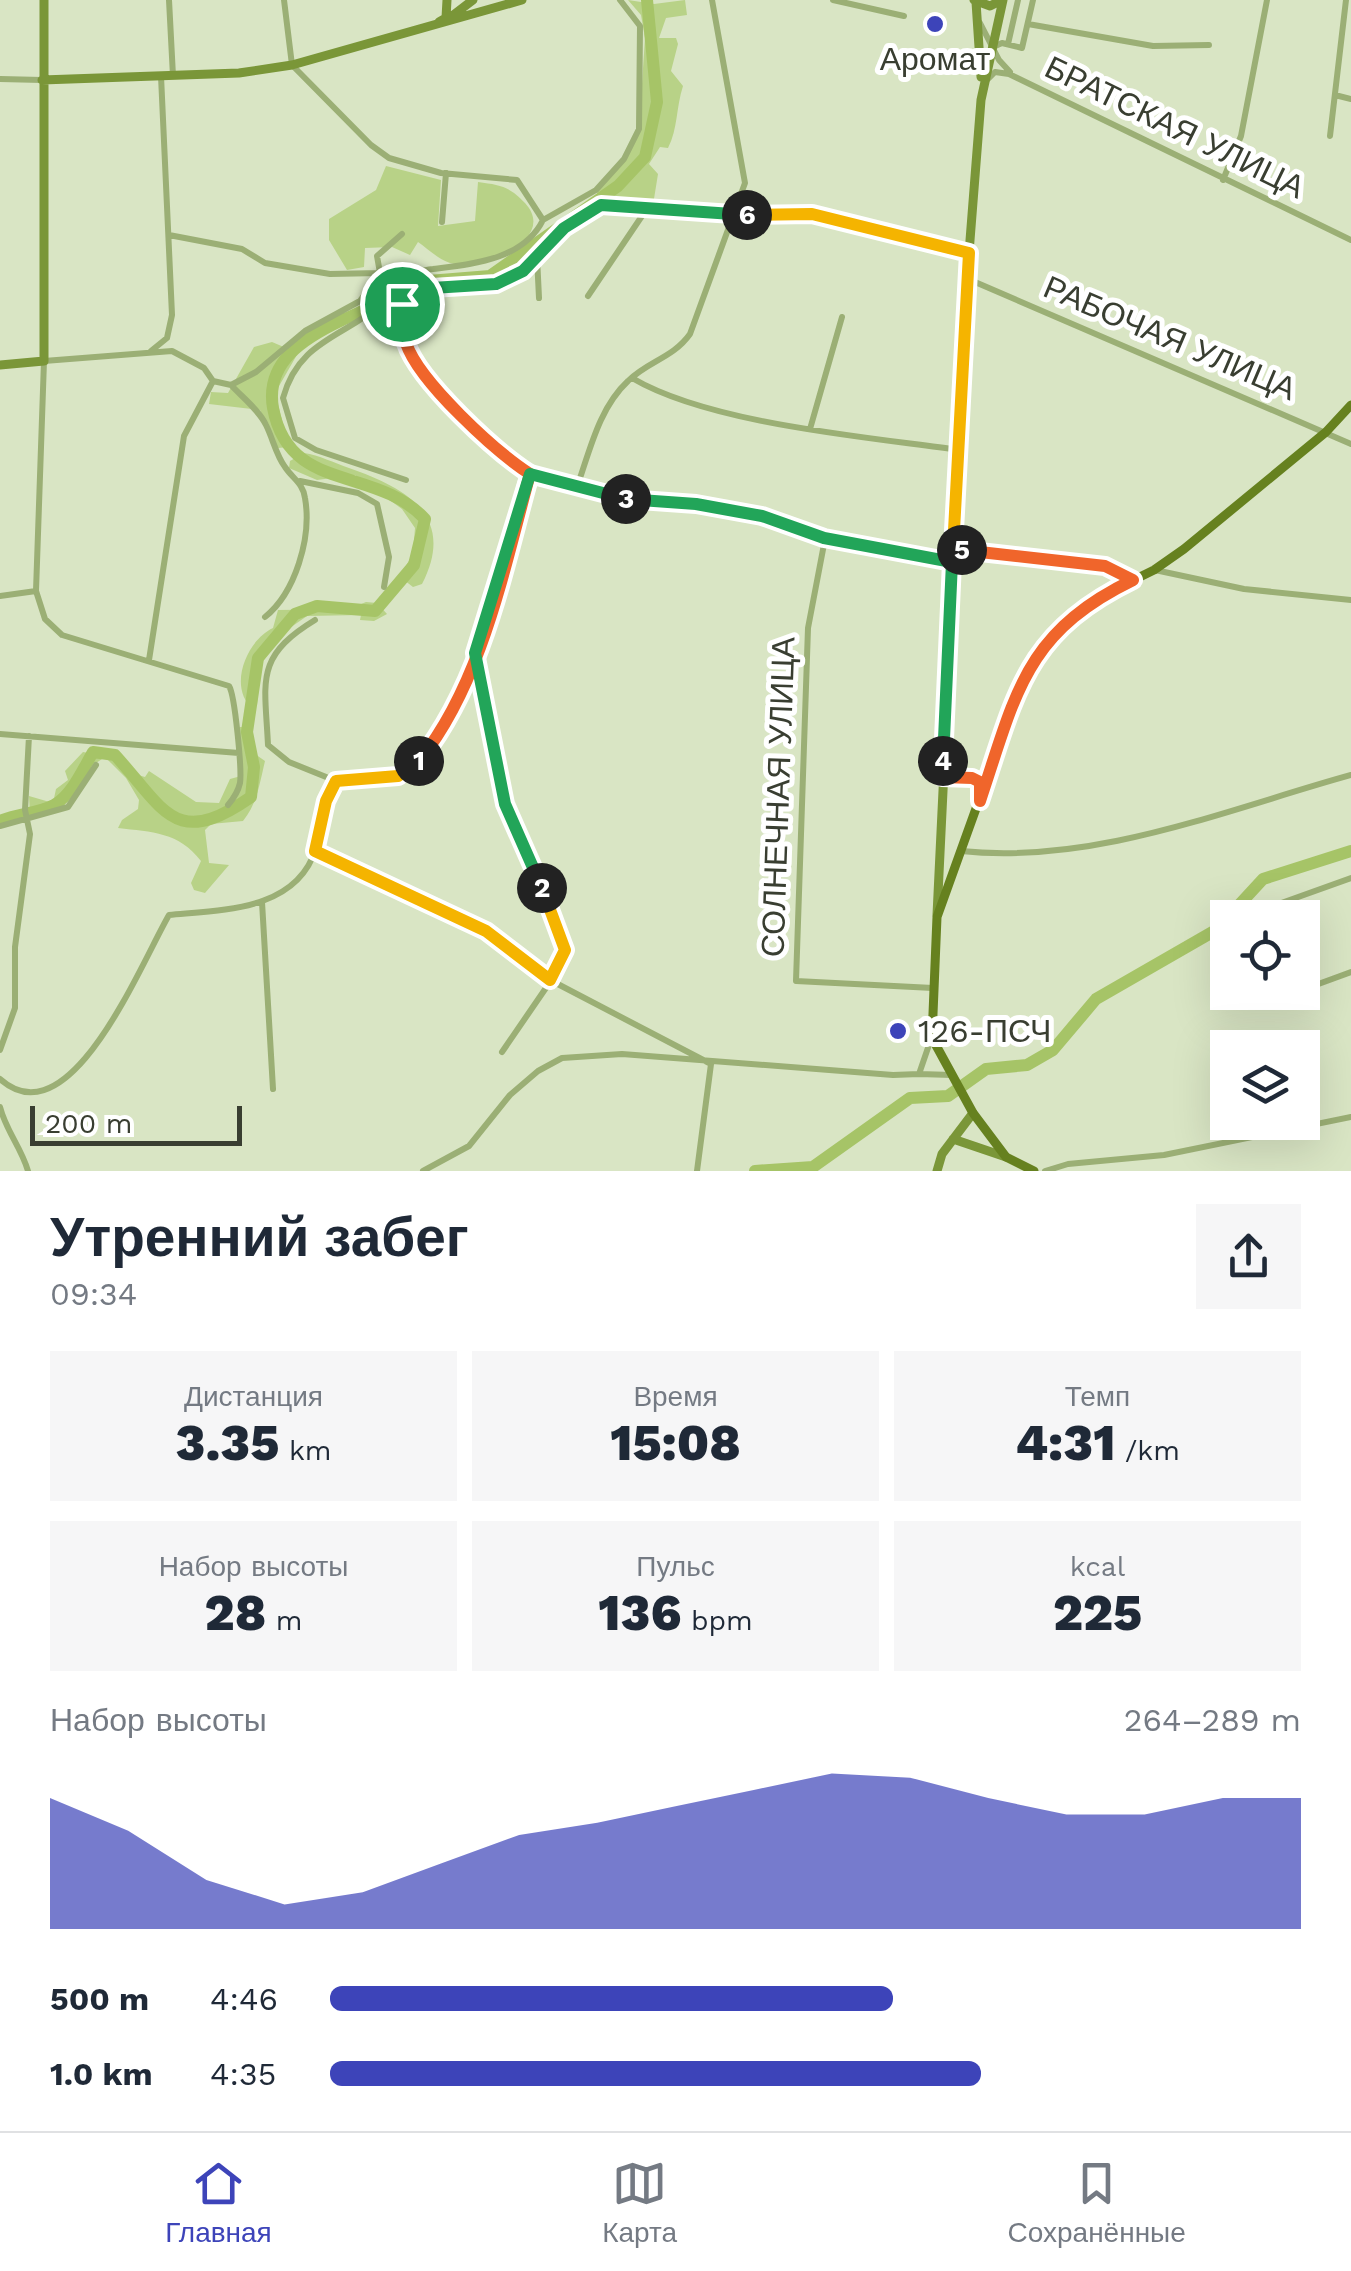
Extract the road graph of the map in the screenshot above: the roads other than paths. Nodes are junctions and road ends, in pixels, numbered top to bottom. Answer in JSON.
{"nodes":[{"id":1,"x":44,"y":0,"type":"edge"},
{"id":2,"x":170,"y":0,"type":"edge"},
{"id":3,"x":284,"y":0,"type":"edge"},
{"id":4,"x":447,"y":0,"type":"edge"},
{"id":5,"x":473,"y":0,"type":"edge"},
{"id":6,"x":483,"y":0,"type":"edge"},
{"id":7,"x":522,"y":0,"type":"edge"},
{"id":8,"x":620,"y":0,"type":"edge"},
{"id":9,"x":712,"y":0,"type":"edge"},
{"id":10,"x":833,"y":0,"type":"edge"},
{"id":11,"x":1002,"y":0,"type":"edge"},
{"id":12,"x":1018,"y":0,"type":"edge"},
{"id":13,"x":1034,"y":0,"type":"edge"},
{"id":14,"x":1267,"y":0,"type":"edge"},
{"id":15,"x":1346,"y":0,"type":"edge"},
{"id":16,"x":975,"y":1,"type":"edge"},
{"id":17,"x":470,"y":15,"type":"junction"},
{"id":18,"x":904,"y":16,"type":"dead end"},
{"id":19,"x":446,"y":18,"type":"junction"},
{"id":20,"x":980,"y":23,"type":"junction"},
{"id":21,"x":1028,"y":24,"type":"junction"},
{"id":22,"x":428,"y":28,"type":"junction"},
{"id":23,"x":1008,"y":44,"type":"junction"},
{"id":24,"x":1210,"y":44,"type":"dead end"},
{"id":25,"x":992,"y":48,"type":"junction"},
{"id":26,"x":292,"y":65,"type":"junction"},
{"id":27,"x":160,"y":76,"type":"junction"},
{"id":28,"x":173,"y":76,"type":"junction"},
{"id":29,"x":1016,"y":78,"type":"junction"},
{"id":30,"x":0,"y":80,"type":"edge"},
{"id":31,"x":42,"y":80,"type":"junction"},
{"id":32,"x":982,"y":94,"type":"junction"},
{"id":33,"x":1334,"y":95,"type":"junction"},
{"id":34,"x":1351,"y":99,"type":"edge"},
{"id":35,"x":1330,"y":136,"type":"dead end"},
{"id":36,"x":446,"y":173,"type":"junction"},
{"id":37,"x":1222,"y":180,"type":"junction"},
{"id":38,"x":646,"y":210,"type":"junction"},
{"id":39,"x":734,"y":215,"type":"junction"},
{"id":40,"x":542,"y":220,"type":"junction"},
{"id":41,"x":442,"y":222,"type":"dead end"},
{"id":42,"x":402,"y":234,"type":"dead end"},
{"id":43,"x":169,"y":235,"type":"junction"},
{"id":44,"x":1351,"y":240,"type":"edge"},
{"id":45,"x":969,"y":253,"type":"junction"},
{"id":46,"x":537,"y":256,"type":"junction"},
{"id":47,"x":380,"y":273,"type":"junction"},
{"id":48,"x":369,"y":277,"type":"junction"},
{"id":49,"x":968,"y":279,"type":"junction"},
{"id":50,"x":588,"y":296,"type":"dead end"},
{"id":51,"x":539,"y":298,"type":"dead end"},
{"id":52,"x":402,"y":304,"type":"junction"},
{"id":53,"x":842,"y":317,"type":"dead end"},
{"id":54,"x":150,"y":351,"type":"junction"},
{"id":55,"x":44,"y":362,"type":"junction"},
{"id":56,"x":0,"y":364,"type":"edge"},
{"id":57,"x":631,"y":378,"type":"junction"},
{"id":58,"x":213,"y":381,"type":"junction"},
{"id":59,"x":230,"y":384,"type":"junction"},
{"id":60,"x":1351,"y":404,"type":"edge"},
{"id":61,"x":810,"y":429,"type":"junction"},
{"id":62,"x":1326,"y":432,"type":"junction"},
{"id":63,"x":1351,"y":444,"type":"edge"},
{"id":64,"x":960,"y":450,"type":"junction"},
{"id":65,"x":530,"y":474,"type":"junction"},
{"id":66,"x":406,"y":480,"type":"dead end"},
{"id":67,"x":300,"y":481,"type":"junction"},
{"id":68,"x":577,"y":487,"type":"junction"},
{"id":69,"x":824,"y":538,"type":"junction"},
{"id":70,"x":953,"y":549,"type":"junction"},
{"id":71,"x":952,"y":562,"type":"junction"},
{"id":72,"x":1154,"y":570,"type":"junction"},
{"id":73,"x":1133,"y":580,"type":"junction"},
{"id":74,"x":384,"y":587,"type":"dead end"},
{"id":75,"x":36,"y":591,"type":"junction"},
{"id":76,"x":0,"y":596,"type":"edge"},
{"id":77,"x":1351,"y":600,"type":"edge"},
{"id":78,"x":265,"y":618,"type":"dead end"},
{"id":79,"x":316,"y":620,"type":"dead end"},
{"id":80,"x":475,"y":653,"type":"junction"},
{"id":81,"x":149,"y":660,"type":"junction"},
{"id":82,"x":0,"y":734,"type":"edge"},
{"id":83,"x":29,"y":736,"type":"junction"},
{"id":84,"x":239,"y":754,"type":"junction"},
{"id":85,"x":995,"y":756,"type":"junction"},
{"id":86,"x":96,"y":765,"type":"dead end"},
{"id":87,"x":1351,"y":775,"type":"edge"},
{"id":88,"x":942,"y":777,"type":"junction"},
{"id":89,"x":972,"y":778,"type":"junction"},
{"id":90,"x":336,"y":781,"type":"junction"},
{"id":91,"x":980,"y":801,"type":"junction"},
{"id":92,"x":228,"y":805,"type":"dead end"},
{"id":93,"x":27,"y":820,"type":"junction"},
{"id":94,"x":0,"y":826,"type":"edge"},
{"id":95,"x":315,"y":851,"type":"junction"},
{"id":96,"x":938,"y":853,"type":"junction"},
{"id":97,"x":960,"y":855,"type":"junction"},
{"id":98,"x":1351,"y":878,"type":"edge"},
{"id":99,"x":1289,"y":900,"type":"edge"},
{"id":100,"x":262,"y":902,"type":"junction"},
{"id":101,"x":937,"y":918,"type":"junction"},
{"id":102,"x":1351,"y":972,"type":"edge"},
{"id":103,"x":550,"y":980,"type":"junction"},
{"id":104,"x":1320,"y":983,"type":"edge"},
{"id":105,"x":933,"y":988,"type":"junction"},
{"id":106,"x":932,"y":1038,"type":"junction"},
{"id":107,"x":0,"y":1050,"type":"edge"},
{"id":108,"x":502,"y":1052,"type":"dead end"},
{"id":109,"x":710,"y":1064,"type":"junction"},
{"id":110,"x":919,"y":1074,"type":"junction"},
{"id":111,"x":952,"y":1076,"type":"junction"},
{"id":112,"x":0,"y":1079,"type":"edge"},
{"id":113,"x":272,"y":1089,"type":"dead end"},
{"id":114,"x":0,"y":1107,"type":"edge"},
{"id":115,"x":973,"y":1113,"type":"junction"},
{"id":116,"x":1351,"y":1118,"type":"edge"},
{"id":117,"x":2,"y":1127,"type":"edge"},
{"id":118,"x":953,"y":1139,"type":"junction"},
{"id":119,"x":1006,"y":1157,"type":"junction"},
{"id":120,"x":28,"y":1171,"type":"edge"},
{"id":121,"x":423,"y":1171,"type":"edge"},
{"id":122,"x":697,"y":1171,"type":"edge"},
{"id":123,"x":936,"y":1171,"type":"edge"},
{"id":124,"x":1034,"y":1171,"type":"edge"},
{"id":125,"x":1045,"y":1171,"type":"edge"}],
"edges":[{"from":1,"to":31,"type":"street"},
{"from":2,"to":28,"type":"street"},
{"from":3,"to":26,"type":"street"},
{"from":4,"to":19,"type":"street"},
{"from":5,"to":19,"type":"street"},
{"from":6,"to":17,"type":"street"},
{"from":7,"to":17,"type":"street"},
{"from":8,"to":40,"type":"street"},
{"from":9,"to":39,"type":"street"},
{"from":10,"to":18,"type":"street"},
{"from":11,"to":16,"type":"street"},
{"from":11,"to":25,"type":"street"},
{"from":12,"to":23,"type":"street"},
{"from":13,"to":21,"type":"street"},
{"from":14,"to":37,"type":"street"},
{"from":15,"to":33,"type":"street"},
{"from":16,"to":20,"type":"street"},
{"from":17,"to":22,"type":"street"},
{"from":19,"to":22,"type":"street"},
{"from":20,"to":25,"type":"street"},
{"from":20,"to":32,"type":"street"},
{"from":21,"to":23,"type":"street"},
{"from":21,"to":24,"type":"street"},
{"from":22,"to":26,"type":"street"},
{"from":23,"to":25,"type":"street"},
{"from":25,"to":29,"type":"street"},
{"from":25,"to":32,"type":"street"},
{"from":26,"to":28,"type":"street"},
{"from":26,"to":36,"type":"street"},
{"from":27,"to":28,"type":"street"},
{"from":27,"to":31,"type":"street"},
{"from":27,"to":43,"type":"street"},
{"from":29,"to":32,"type":"street","name":"БРАТСКАЯ УЛИЦА"},
{"from":29,"to":37,"type":"street","name":"БРАТСКАЯ УЛИЦА"},
{"from":30,"to":31,"type":"street"},
{"from":31,"to":55,"type":"street"},
{"from":32,"to":45,"type":"street"},
{"from":33,"to":34,"type":"street"},
{"from":33,"to":35,"type":"street"},
{"from":36,"to":40,"type":"street"},
{"from":36,"to":41,"type":"street"},
{"from":37,"to":44,"type":"street","name":"БРАТСКАЯ УЛИЦА"},
{"from":38,"to":39,"type":"street"},
{"from":38,"to":46,"type":"street"},
{"from":38,"to":50,"type":"street"},
{"from":39,"to":45,"type":"street"},
{"from":39,"to":57,"type":"street"},
{"from":40,"to":47,"type":"street"},
{"from":42,"to":47,"type":"street"},
{"from":43,"to":48,"type":"street"},
{"from":43,"to":54,"type":"street"},
{"from":45,"to":49,"type":"street"},
{"from":46,"to":51,"type":"street"},
{"from":46,"to":52,"type":"street"},
{"from":47,"to":48,"type":"street"},
{"from":48,"to":59,"type":"street"},
{"from":49,"to":62,"type":"street","name":"РАБОЧАЯ УЛИЦА"},
{"from":49,"to":64,"type":"street"},
{"from":52,"to":65,"type":"street"},
{"from":52,"to":66,"type":"street"},
{"from":53,"to":61,"type":"street"},
{"from":54,"to":55,"type":"street"},
{"from":54,"to":58,"type":"street"},
{"from":55,"to":56,"type":"street"},
{"from":55,"to":75,"type":"street"},
{"from":57,"to":61,"type":"street"},
{"from":57,"to":68,"type":"street"},
{"from":58,"to":59,"type":"street"},
{"from":58,"to":81,"type":"street"},
{"from":59,"to":67,"type":"street"},
{"from":60,"to":62,"type":"main road"},
{"from":61,"to":64,"type":"street"},
{"from":62,"to":63,"type":"street","name":"РАБОЧАЯ УЛИЦА"},
{"from":62,"to":72,"type":"main road"},
{"from":64,"to":70,"type":"street"},
{"from":65,"to":68,"type":"street"},
{"from":65,"to":80,"type":"street"},
{"from":67,"to":74,"type":"street"},
{"from":67,"to":78,"type":"street"},
{"from":68,"to":69,"type":"street"},
{"from":69,"to":71,"type":"street"},
{"from":69,"to":105,"type":"street","name":"СОЛНЕЧНАЯ УЛИЦА"},
{"from":70,"to":71,"type":"street"},
{"from":70,"to":73,"type":"street"},
{"from":71,"to":88,"type":"street"},
{"from":72,"to":73,"type":"main road"},
{"from":72,"to":77,"type":"street"},
{"from":73,"to":85,"type":"main road"},
{"from":75,"to":76,"type":"street"},
{"from":75,"to":81,"type":"street"},
{"from":79,"to":90,"type":"street"},
{"from":80,"to":90,"type":"street"},
{"from":80,"to":103,"type":"street"},
{"from":81,"to":84,"type":"street"},
{"from":82,"to":83,"type":"street"},
{"from":83,"to":84,"type":"street"},
{"from":83,"to":93,"type":"street"},
{"from":84,"to":92,"type":"street"},
{"from":85,"to":89,"type":"street"},
{"from":85,"to":91,"type":"main road"},
{"from":86,"to":93,"type":"street"},
{"from":87,"to":97,"type":"street"},
{"from":88,"to":89,"type":"street"},
{"from":88,"to":96,"type":"street"},
{"from":89,"to":91,"type":"street"},
{"from":90,"to":95,"type":"street"},
{"from":91,"to":97,"type":"main road"},
{"from":93,"to":94,"type":"street"},
{"from":93,"to":107,"type":"street"},
{"from":95,"to":100,"type":"street"},
{"from":95,"to":103,"type":"street"},
{"from":96,"to":97,"type":"street"},
{"from":96,"to":101,"type":"street"},
{"from":97,"to":101,"type":"main road"},
{"from":98,"to":99,"type":"street"},
{"from":100,"to":112,"type":"street"},
{"from":100,"to":113,"type":"street"},
{"from":101,"to":105,"type":"main road"},
{"from":102,"to":104,"type":"street"},
{"from":103,"to":108,"type":"street"},
{"from":103,"to":109,"type":"street"},
{"from":105,"to":106,"type":"main road"},
{"from":106,"to":110,"type":"street"},
{"from":106,"to":111,"type":"main road"},
{"from":109,"to":110,"type":"street"},
{"from":109,"to":121,"type":"street"},
{"from":109,"to":122,"type":"street"},
{"from":110,"to":111,"type":"street"},
{"from":111,"to":115,"type":"main road"},
{"from":114,"to":117,"type":"street"},
{"from":115,"to":118,"type":"street"},
{"from":115,"to":119,"type":"main road"},
{"from":116,"to":125,"type":"street"},
{"from":117,"to":120,"type":"street"},
{"from":118,"to":119,"type":"street"},
{"from":118,"to":123,"type":"street"},
{"from":119,"to":124,"type":"main road"}]}
